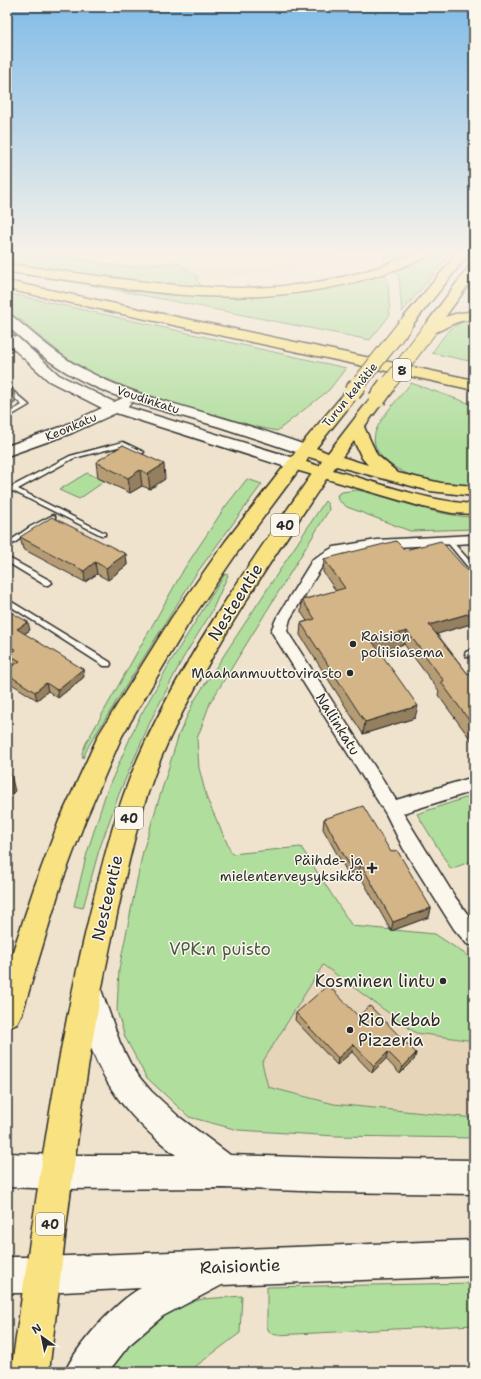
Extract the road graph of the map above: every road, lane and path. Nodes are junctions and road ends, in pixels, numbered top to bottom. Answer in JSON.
{"nodes":[{"id":1,"x":147,"y":315,"type":"edge"},
{"id":2,"x":413,"y":315,"type":"edge"},
{"id":3,"x":439,"y":315,"type":"edge"},
{"id":4,"x":458,"y":315,"type":"edge"},
{"id":5,"x":7,"y":320,"type":"edge"},
{"id":6,"x":428,"y":330,"type":"junction"},
{"id":7,"x":26,"y":334,"type":"junction"},
{"id":8,"x":8,"y":338,"type":"edge"},
{"id":9,"x":319,"y":338,"type":"dead end"},
{"id":10,"x":420,"y":359,"type":"dead end"},
{"id":11,"x":7,"y":388,"type":"edge"},
{"id":12,"x":472,"y":392,"type":"edge"},
{"id":13,"x":133,"y":397,"type":"junction"},
{"id":14,"x":115,"y":408,"type":"junction"},
{"id":15,"x":7,"y":416,"type":"edge"},
{"id":16,"x":356,"y":427,"type":"junction"},
{"id":17,"x":306,"y":450,"type":"junction"},
{"id":18,"x":7,"y":451,"type":"edge"},
{"id":19,"x":141,"y":452,"type":"edge"},
{"id":20,"x":295,"y":464,"type":"junction"},
{"id":21,"x":327,"y":466,"type":"junction"},
{"id":22,"x":394,"y":477,"type":"junction"},
{"id":23,"x":10,"y":491,"type":"edge"},
{"id":24,"x":474,"y":491,"type":"edge"},
{"id":25,"x":474,"y":510,"type":"edge"},
{"id":26,"x":59,"y":513,"type":"junction"},
{"id":27,"x":104,"y":534,"type":"dead end"},
{"id":28,"x":474,"y":539,"type":"edge"},
{"id":29,"x":449,"y":541,"type":"junction"},
{"id":30,"x":7,"y":546,"type":"edge"},
{"id":31,"x":7,"y":559,"type":"edge"},
{"id":32,"x":474,"y":570,"type":"edge"},
{"id":33,"x":48,"y":583,"type":"dead end"},
{"id":34,"x":7,"y":601,"type":"edge"},
{"id":35,"x":107,"y":664,"type":"dead end"},
{"id":36,"x":474,"y":784,"type":"edge"},
{"id":37,"x":392,"y":809,"type":"junction"},
{"id":38,"x":474,"y":937,"type":"edge"},
{"id":39,"x":87,"y":985,"type":"junction"},
{"id":40,"x":7,"y":1014,"type":"edge"},
{"id":41,"x":7,"y":1170,"type":"edge"},
{"id":42,"x":56,"y":1172,"type":"junction"},
{"id":43,"x":224,"y":1172,"type":"junction"},
{"id":44,"x":474,"y":1177,"type":"edge"},
{"id":45,"x":474,"y":1258,"type":"edge"},
{"id":46,"x":218,"y":1267,"type":"junction"},
{"id":47,"x":7,"y":1275,"type":"edge"},
{"id":48,"x":43,"y":1275,"type":"junction"},
{"id":49,"x":30,"y":1372,"type":"edge"},
{"id":50,"x":84,"y":1372,"type":"edge"}],
"edges":[{"from":1,"to":12,"type":"main road"},
{"from":2,"to":17,"type":"main road","name":"Turun kehätie","number":"40","bridge":true},
{"from":3,"to":6,"type":"main road","name":"Turun kehätie","number":"40"},
{"from":4,"to":6,"type":"main road"},
{"from":5,"to":7,"type":"main road","name":"Voudinkatu"},
{"from":6,"to":16,"type":"main road","name":"Turun kehätie","number":"40","bridge":true},
{"from":7,"to":8,"type":"street"},
{"from":7,"to":13,"type":"main road","name":"Voudinkatu"},
{"from":8,"to":14,"type":"main road","name":"Voudinkatu"},
{"from":9,"to":10,"type":"main road","number":"8"},
{"from":11,"to":15,"type":"lane"},
{"from":13,"to":14,"type":"main road","name":"Keonkatu"},
{"from":13,"to":17,"type":"main road","name":"Voudinkatu"},
{"from":14,"to":18,"type":"main road","name":"Keonkatu"},
{"from":14,"to":20,"type":"main road","name":"Voudinkatu"},
{"from":16,"to":21,"type":"main road","name":"Turun kehätie","number":"40"},
{"from":16,"to":22,"type":"main road"},
{"from":17,"to":20,"type":"main road","name":"Turun kehätie","number":"40"},
{"from":17,"to":21,"type":"main road"},
{"from":19,"to":23,"type":"lane"},
{"from":20,"to":21,"type":"main road"},
{"from":20,"to":40,"type":"main road","number":"40"},
{"from":21,"to":22,"type":"main road"},
{"from":21,"to":25,"type":"main road"},
{"from":21,"to":39,"type":"main road","name":"Nesteentie","number":"40"},
{"from":22,"to":24,"type":"main road"},
{"from":23,"to":26,"type":"lane"},
{"from":26,"to":27,"type":"lane"},
{"from":26,"to":30,"type":"lane"},
{"from":28,"to":29,"type":"street","name":"Nallinkatu"},
{"from":29,"to":32,"type":"lane"},
{"from":29,"to":37,"type":"street","name":"Nallinkatu"},
{"from":31,"to":33,"type":"lane"},
{"from":34,"to":35,"type":"lane"},
{"from":36,"to":37,"type":"street"},
{"from":37,"to":38,"type":"street","name":"Nallinkatu"},
{"from":39,"to":42,"type":"main road","name":"Nesteentie","number":"40"},
{"from":39,"to":43,"type":"main road"},
{"from":41,"to":42,"type":"main road"},
{"from":42,"to":43,"type":"main road"},
{"from":42,"to":48,"type":"main road","name":"Nesteentie","number":"40"},
{"from":43,"to":44,"type":"main road"},
{"from":45,"to":46,"type":"main road","name":"Raisiontie"},
{"from":46,"to":48,"type":"main road","name":"Raisiontie"},
{"from":46,"to":50,"type":"main road"},
{"from":47,"to":48,"type":"main road","name":"Raisiontie"},
{"from":48,"to":49,"type":"main road","name":"Nesteentie","number":"40"}]}
